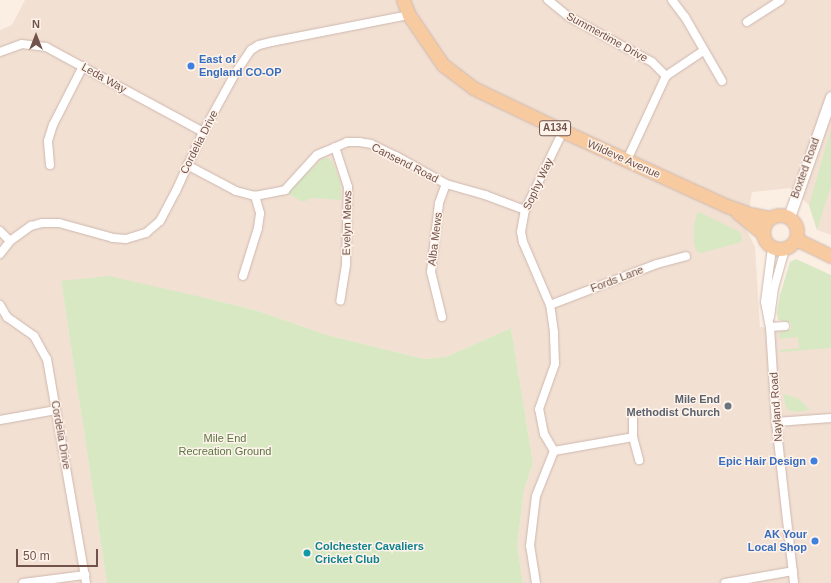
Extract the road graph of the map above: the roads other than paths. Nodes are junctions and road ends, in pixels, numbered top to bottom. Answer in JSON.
{"nodes":[{"id":1,"x":403,"y":0,"type":"edge"},
{"id":2,"x":548,"y":0,"type":"edge"},
{"id":3,"x":672,"y":0,"type":"edge"},
{"id":4,"x":781,"y":0,"type":"edge"},
{"id":5,"x":408,"y":15,"type":"junction"},
{"id":6,"x":747,"y":22,"type":"dead end"},
{"id":7,"x":703,"y":51,"type":"junction"},
{"id":8,"x":0,"y":52,"type":"edge"},
{"id":9,"x":83,"y":66,"type":"junction"},
{"id":10,"x":666,"y":76,"type":"junction"},
{"id":11,"x":722,"y":81,"type":"dead end"},
{"id":12,"x":831,"y":97,"type":"edge"},
{"id":13,"x":563,"y":131,"type":"junction"},
{"id":14,"x":203,"y":132,"type":"junction"},
{"id":15,"x":335,"y":147,"type":"junction"},
{"id":16,"x":627,"y":160,"type":"junction"},
{"id":17,"x":50,"y":165,"type":"dead end"},
{"id":18,"x":187,"y":165,"type":"junction"},
{"id":19,"x":446,"y":184,"type":"junction"},
{"id":20,"x":255,"y":196,"type":"junction"},
{"id":21,"x":727,"y":206,"type":"junction"},
{"id":22,"x":525,"y":210,"type":"junction"},
{"id":23,"x":789,"y":217,"type":"junction"},
{"id":24,"x":770,"y":218,"type":"junction"},
{"id":25,"x":0,"y":231,"type":"edge"},
{"id":26,"x":763,"y":234,"type":"junction"},
{"id":27,"x":796,"y":239,"type":"junction"},
{"id":28,"x":10,"y":241,"type":"junction"},
{"id":29,"x":778,"y":248,"type":"junction"},
{"id":30,"x":0,"y":254,"type":"edge"},
{"id":31,"x":686,"y":256,"type":"dead end"},
{"id":32,"x":831,"y":256,"type":"edge"},
{"id":33,"x":243,"y":276,"type":"dead end"},
{"id":34,"x":340,"y":301,"type":"dead end"},
{"id":35,"x":0,"y":305,"type":"edge"},
{"id":36,"x":550,"y":306,"type":"junction"},
{"id":37,"x":442,"y":317,"type":"dead end"},
{"id":38,"x":769,"y":324,"type":"junction"},
{"id":39,"x":785,"y":326,"type":"dead end"},
{"id":40,"x":56,"y":410,"type":"junction"},
{"id":41,"x":632,"y":416,"type":"dead end"},
{"id":42,"x":831,"y":418,"type":"edge"},
{"id":43,"x":0,"y":420,"type":"edge"},
{"id":44,"x":776,"y":422,"type":"junction"},
{"id":45,"x":633,"y":437,"type":"junction"},
{"id":46,"x":554,"y":451,"type":"junction"},
{"id":47,"x":639,"y":460,"type":"dead end"},
{"id":48,"x":793,"y":571,"type":"junction"},
{"id":49,"x":85,"y":579,"type":"edge"},
{"id":50,"x":23,"y":583,"type":"edge"},
{"id":51,"x":536,"y":583,"type":"edge"},
{"id":52,"x":725,"y":583,"type":"edge"},
{"id":53,"x":794,"y":583,"type":"edge"}],
"edges":[{"from":1,"to":5,"type":"main road","name":"Wildeve Avenue","number":"A134"},
{"from":2,"to":10,"type":"street","name":"Summertime Drive"},
{"from":3,"to":7,"type":"street"},
{"from":4,"to":6,"type":"street"},
{"from":5,"to":13,"type":"main road","name":"Wildeve Avenue","number":"A134"},
{"from":5,"to":14,"type":"street","name":"Cordelia Drive"},
{"from":7,"to":10,"type":"street"},
{"from":7,"to":11,"type":"street"},
{"from":8,"to":9,"type":"street","name":"Leda Way"},
{"from":9,"to":14,"type":"street","name":"Leda Way"},
{"from":9,"to":17,"type":"street"},
{"from":10,"to":16,"type":"street"},
{"from":12,"to":23,"type":"street","name":"Boxted Road"},
{"from":13,"to":16,"type":"main road","name":"Wildeve Avenue","number":"A134"},
{"from":13,"to":22,"type":"street","name":"Sophy Way"},
{"from":14,"to":18,"type":"street","name":"Cordelia Drive"},
{"from":15,"to":19,"type":"street","name":"Cansend Road"},
{"from":15,"to":20,"type":"street","name":"Cansend Road"},
{"from":15,"to":34,"type":"street","name":"Evelyn Mews"},
{"from":16,"to":21,"type":"main road","name":"Wildeve Avenue","number":"A134"},
{"from":18,"to":20,"type":"street","name":"Cansend Road"},
{"from":18,"to":28,"type":"street","name":"Cordelia Drive"},
{"from":19,"to":22,"type":"street","name":"Cansend Road"},
{"from":19,"to":37,"type":"street","name":"Alba Mews"},
{"from":20,"to":33,"type":"street"},
{"from":21,"to":24,"type":"main road","name":"Wildeve Avenue","number":"A134"},
{"from":21,"to":26,"type":"main road","name":"Wildeve Avenue","number":"A134"},
{"from":22,"to":36,"type":"street","name":"Sophy Way"},
{"from":23,"to":24,"type":"main road"},
{"from":23,"to":27,"type":"main road"},
{"from":24,"to":26,"type":"main road"},
{"from":25,"to":28,"type":"street"},
{"from":26,"to":29,"type":"main road"},
{"from":27,"to":29,"type":"main road"},
{"from":27,"to":32,"type":"main road"},
{"from":28,"to":30,"type":"street","name":"Cordelia Drive"},
{"from":29,"to":38,"type":"street","name":"Nayland Road"},
{"from":29,"to":38,"type":"street","name":"Nayland Road"},
{"from":31,"to":36,"type":"street","name":"Fords Lane"},
{"from":35,"to":40,"type":"street","name":"Cordelia Drive"},
{"from":36,"to":46,"type":"street","name":"Sophy Way"},
{"from":38,"to":39,"type":"street"},
{"from":38,"to":44,"type":"street","name":"Nayland Road"},
{"from":40,"to":43,"type":"street"},
{"from":40,"to":49,"type":"street","name":"Cordelia Drive"},
{"from":41,"to":45,"type":"street"},
{"from":42,"to":44,"type":"street"},
{"from":44,"to":48,"type":"street","name":"Nayland Road"},
{"from":45,"to":46,"type":"street"},
{"from":45,"to":47,"type":"street"},
{"from":46,"to":51,"type":"street"},
{"from":48,"to":52,"type":"street"},
{"from":48,"to":53,"type":"street","name":"Nayland Road"},
{"from":49,"to":50,"type":"street"}]}
